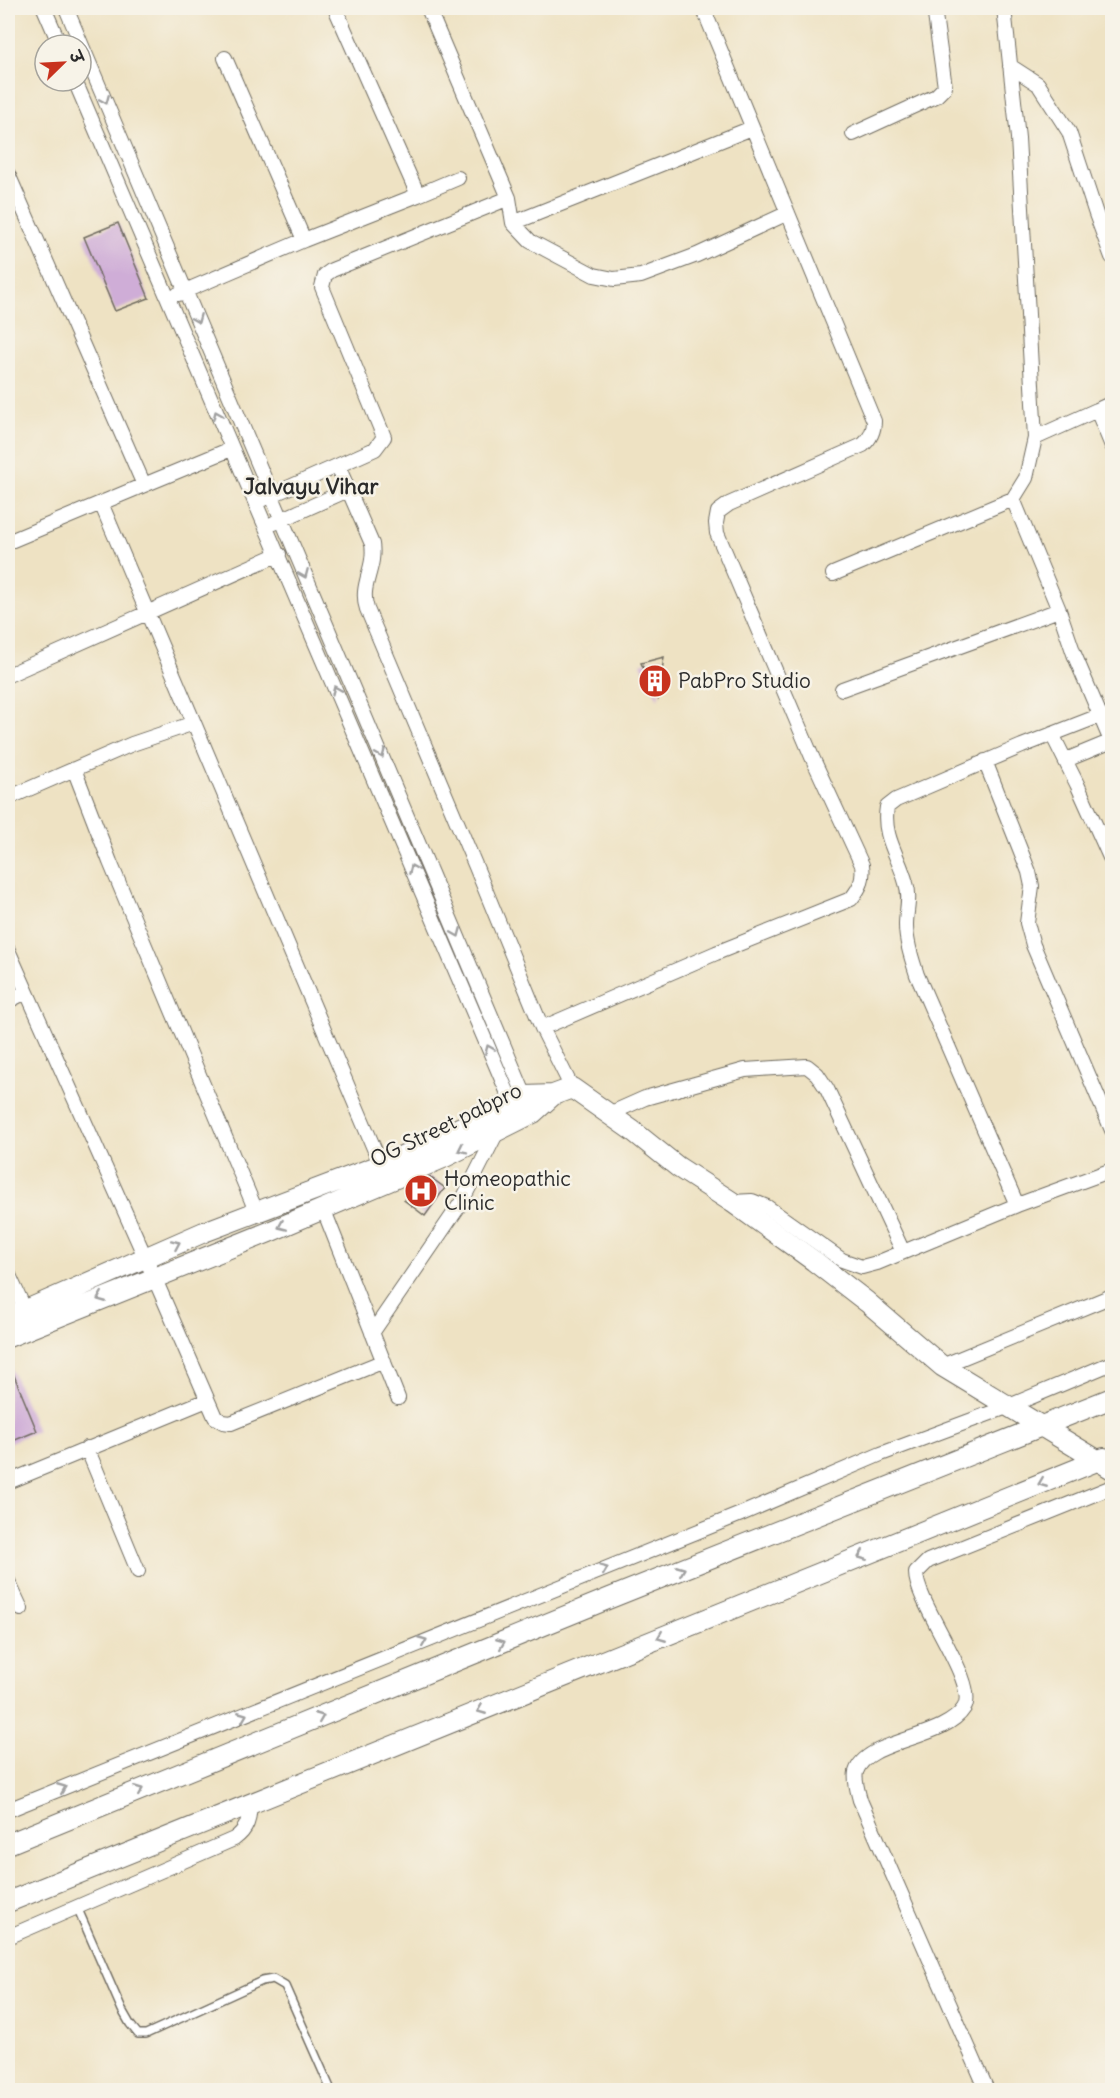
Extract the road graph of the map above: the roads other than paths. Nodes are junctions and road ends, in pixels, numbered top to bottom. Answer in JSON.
{"nodes":[{"id":1,"x":44,"y":8,"type":"edge"},
{"id":2,"x":66,"y":8,"type":"edge"},
{"id":3,"x":335,"y":8,"type":"edge"},
{"id":4,"x":428,"y":8,"type":"edge"},
{"id":5,"x":703,"y":8,"type":"edge"},
{"id":6,"x":934,"y":8,"type":"edge"},
{"id":7,"x":1004,"y":8,"type":"edge"},
{"id":8,"x":55,"y":33,"type":"edge"},
{"id":9,"x":225,"y":58,"type":"dead end"},
{"id":10,"x":1010,"y":66,"type":"junction"},
{"id":11,"x":80,"y":93,"type":"edge"},
{"id":12,"x":752,"y":128,"type":"junction"},
{"id":13,"x":854,"y":134,"type":"dead end"},
{"id":14,"x":8,"y":174,"type":"edge"},
{"id":15,"x":458,"y":178,"type":"dead end"},
{"id":16,"x":418,"y":195,"type":"junction"},
{"id":17,"x":509,"y":198,"type":"junction"},
{"id":18,"x":788,"y":213,"type":"junction"},
{"id":19,"x":513,"y":223,"type":"junction"},
{"id":20,"x":304,"y":240,"type":"junction"},
{"id":21,"x":1113,"y":257,"type":"edge"},
{"id":22,"x":185,"y":291,"type":"junction"},
{"id":23,"x":168,"y":298,"type":"junction"},
{"id":24,"x":1113,"y":403,"type":"edge"},
{"id":25,"x":1097,"y":410,"type":"junction"},
{"id":26,"x":1035,"y":438,"type":"junction"},
{"id":27,"x":1113,"y":446,"type":"edge"},
{"id":28,"x":231,"y":449,"type":"junction"},
{"id":29,"x":338,"y":466,"type":"junction"},
{"id":30,"x":144,"y":485,"type":"junction"},
{"id":31,"x":348,"y":490,"type":"junction"},
{"id":32,"x":271,"y":496,"type":"junction"},
{"id":33,"x":1013,"y":499,"type":"junction"},
{"id":34,"x":256,"y":502,"type":"junction"},
{"id":35,"x":101,"y":503,"type":"junction"},
{"id":36,"x":281,"y":520,"type":"junction"},
{"id":37,"x":266,"y":526,"type":"junction"},
{"id":38,"x":8,"y":542,"type":"edge"},
{"id":39,"x":279,"y":554,"type":"junction"},
{"id":40,"x":833,"y":574,"type":"dead end"},
{"id":41,"x":1059,"y":610,"type":"junction"},
{"id":42,"x":147,"y":613,"type":"junction"},
{"id":43,"x":8,"y":675,"type":"edge"},
{"id":44,"x":842,"y":689,"type":"dead end"},
{"id":45,"x":1099,"y":716,"type":"junction"},
{"id":46,"x":194,"y":723,"type":"junction"},
{"id":47,"x":1052,"y":734,"type":"junction"},
{"id":48,"x":1112,"y":741,"type":"edge"},
{"id":49,"x":1066,"y":760,"type":"junction"},
{"id":50,"x":985,"y":761,"type":"junction"},
{"id":51,"x":74,"y":769,"type":"junction"},
{"id":52,"x":8,"y":798,"type":"edge"},
{"id":53,"x":1108,"y":841,"type":"edge"},
{"id":54,"x":1113,"y":862,"type":"edge"},
{"id":55,"x":8,"y":950,"type":"edge"},
{"id":56,"x":26,"y":993,"type":"junction"},
{"id":57,"x":8,"y":1000,"type":"edge"},
{"id":58,"x":542,"y":1028,"type":"junction"},
{"id":59,"x":572,"y":1088,"type":"junction"},
{"id":60,"x":1108,"y":1103,"type":"edge"},
{"id":61,"x":522,"y":1108,"type":"junction"},
{"id":62,"x":609,"y":1114,"type":"junction"},
{"id":63,"x":1113,"y":1130,"type":"edge"},
{"id":64,"x":497,"y":1132,"type":"junction"},
{"id":65,"x":381,"y":1165,"type":"junction"},
{"id":66,"x":1113,"y":1170,"type":"edge"},
{"id":67,"x":732,"y":1202,"type":"junction"},
{"id":68,"x":1017,"y":1205,"type":"junction"},
{"id":69,"x":323,"y":1208,"type":"junction"},
{"id":70,"x":256,"y":1211,"type":"junction"},
{"id":71,"x":903,"y":1252,"type":"junction"},
{"id":72,"x":146,"y":1258,"type":"junction"},
{"id":73,"x":8,"y":1273,"type":"edge"},
{"id":74,"x":154,"y":1277,"type":"junction"},
{"id":75,"x":1113,"y":1296,"type":"edge"},
{"id":76,"x":16,"y":1314,"type":"edge"},
{"id":77,"x":372,"y":1333,"type":"junction"},
{"id":78,"x":8,"y":1337,"type":"edge"},
{"id":79,"x":384,"y":1361,"type":"junction"},
{"id":80,"x":1113,"y":1364,"type":"edge"},
{"id":81,"x":942,"y":1366,"type":"junction"},
{"id":82,"x":398,"y":1398,"type":"dead end"},
{"id":83,"x":1113,"y":1398,"type":"edge"},
{"id":84,"x":207,"y":1400,"type":"junction"},
{"id":85,"x":1007,"y":1407,"type":"junction"},
{"id":86,"x":1039,"y":1426,"type":"junction"},
{"id":87,"x":87,"y":1448,"type":"junction"},
{"id":88,"x":1107,"y":1462,"type":"edge"},
{"id":89,"x":8,"y":1482,"type":"edge"},
{"id":90,"x":1113,"y":1487,"type":"edge"},
{"id":91,"x":138,"y":1571,"type":"dead end"},
{"id":92,"x":8,"y":1581,"type":"edge"},
{"id":93,"x":21,"y":1609,"type":"dead end"},
{"id":94,"x":250,"y":1803,"type":"junction"},
{"id":95,"x":8,"y":1810,"type":"edge"},
{"id":96,"x":8,"y":1844,"type":"edge"},
{"id":97,"x":8,"y":1902,"type":"edge"},
{"id":98,"x":77,"y":1907,"type":"junction"},
{"id":99,"x":8,"y":1937,"type":"edge"},
{"id":100,"x":331,"y":2091,"type":"edge"},
{"id":101,"x":987,"y":2091,"type":"edge"}],
"edges":[{"from":1,"to":8,"type":"street"},
{"from":2,"to":22,"type":"street","one_way":true},
{"from":3,"to":16,"type":"street"},
{"from":4,"to":17,"type":"street"},
{"from":5,"to":12,"type":"street"},
{"from":6,"to":13,"type":"street"},
{"from":7,"to":10,"type":"street"},
{"from":9,"to":20,"type":"street"},
{"from":10,"to":21,"type":"street"},
{"from":10,"to":26,"type":"street"},
{"from":11,"to":23,"type":"street"},
{"from":12,"to":18,"type":"street"},
{"from":12,"to":19,"type":"street"},
{"from":14,"to":30,"type":"street"},
{"from":15,"to":16,"type":"street"},
{"from":16,"to":20,"type":"street"},
{"from":17,"to":19,"type":"street"},
{"from":17,"to":29,"type":"street"},
{"from":18,"to":19,"type":"street"},
{"from":18,"to":58,"type":"street"},
{"from":20,"to":22,"type":"street"},
{"from":22,"to":23,"type":"street"},
{"from":22,"to":32,"type":"street","one_way":true},
{"from":28,"to":23,"type":"street","one_way":true},
{"from":24,"to":25,"type":"street"},
{"from":25,"to":26,"type":"street"},
{"from":25,"to":27,"type":"street"},
{"from":26,"to":33,"type":"street"},
{"from":28,"to":30,"type":"street"},
{"from":28,"to":34,"type":"street"},
{"from":29,"to":31,"type":"street"},
{"from":29,"to":32,"type":"street"},
{"from":30,"to":35,"type":"street"},
{"from":31,"to":36,"type":"street"},
{"from":31,"to":58,"type":"street"},
{"from":32,"to":34,"type":"street"},
{"from":32,"to":36,"type":"street"},
{"from":33,"to":40,"type":"street"},
{"from":33,"to":41,"type":"street"},
{"from":34,"to":37,"type":"street"},
{"from":35,"to":38,"type":"street"},
{"from":35,"to":42,"type":"street"},
{"from":36,"to":37,"type":"street"},
{"from":36,"to":61,"type":"street","one_way":true},
{"from":37,"to":39,"type":"street"},
{"from":39,"to":42,"type":"street"},
{"from":61,"to":39,"type":"street","one_way":true},
{"from":41,"to":44,"type":"street"},
{"from":41,"to":45,"type":"street"},
{"from":42,"to":43,"type":"street"},
{"from":42,"to":46,"type":"street"},
{"from":45,"to":47,"type":"street"},
{"from":45,"to":48,"type":"street"},
{"from":46,"to":51,"type":"street"},
{"from":46,"to":65,"type":"street"},
{"from":47,"to":49,"type":"street"},
{"from":47,"to":50,"type":"street"},
{"from":48,"to":49,"type":"street"},
{"from":49,"to":53,"type":"street"},
{"from":50,"to":60,"type":"street"},
{"from":50,"to":68,"type":"street"},
{"from":51,"to":52,"type":"street"},
{"from":51,"to":70,"type":"street"},
{"from":53,"to":54,"type":"street"},
{"from":55,"to":56,"type":"street"},
{"from":56,"to":57,"type":"street"},
{"from":56,"to":72,"type":"street"},
{"from":58,"to":59,"type":"street"},
{"from":59,"to":61,"type":"main road","name":"OG Street pabpro"},
{"from":59,"to":62,"type":"main road"},
{"from":60,"to":63,"type":"street"},
{"from":61,"to":64,"type":"main road","name":"OG Street pabpro"},
{"from":61,"to":65,"type":"main road","name":"OG Street pabpro"},
{"from":62,"to":67,"type":"main road"},
{"from":62,"to":71,"type":"street"},
{"from":64,"to":69,"type":"main road","name":"OG Street pabpro","one_way":true},
{"from":64,"to":77,"type":"street"},
{"from":65,"to":70,"type":"main road","name":"OG Street pabpro"},
{"from":66,"to":68,"type":"street"},
{"from":67,"to":71,"type":"street"},
{"from":67,"to":81,"type":"main road"},
{"from":68,"to":71,"type":"street"},
{"from":69,"to":74,"type":"main road","name":"OG Street pabpro","one_way":true},
{"from":69,"to":77,"type":"street"},
{"from":72,"to":70,"type":"main road","name":"OG Street pabpro","one_way":true},
{"from":72,"to":74,"type":"street"},
{"from":72,"to":76,"type":"main road","name":"OG Street pabpro"},
{"from":73,"to":76,"type":"street"},
{"from":74,"to":78,"type":"main road","name":"OG Street pabpro","one_way":true},
{"from":74,"to":84,"type":"street"},
{"from":75,"to":81,"type":"street"},
{"from":77,"to":79,"type":"street"},
{"from":79,"to":82,"type":"street"},
{"from":79,"to":84,"type":"street"},
{"from":80,"to":85,"type":"street"},
{"from":81,"to":85,"type":"main road"},
{"from":83,"to":86,"type":"main road"},
{"from":84,"to":87,"type":"street"},
{"from":85,"to":86,"type":"main road"},
{"from":95,"to":85,"type":"street","one_way":true},
{"from":86,"to":88,"type":"main road"},
{"from":96,"to":86,"type":"main road","one_way":true},
{"from":87,"to":89,"type":"street"},
{"from":87,"to":91,"type":"street"},
{"from":88,"to":94,"type":"main road","one_way":true},
{"from":90,"to":101,"type":"street"},
{"from":92,"to":93,"type":"street"},
{"from":94,"to":97,"type":"main road"},
{"from":94,"to":98,"type":"street"},
{"from":98,"to":99,"type":"street"},
{"from":98,"to":100,"type":"lane"}]}
